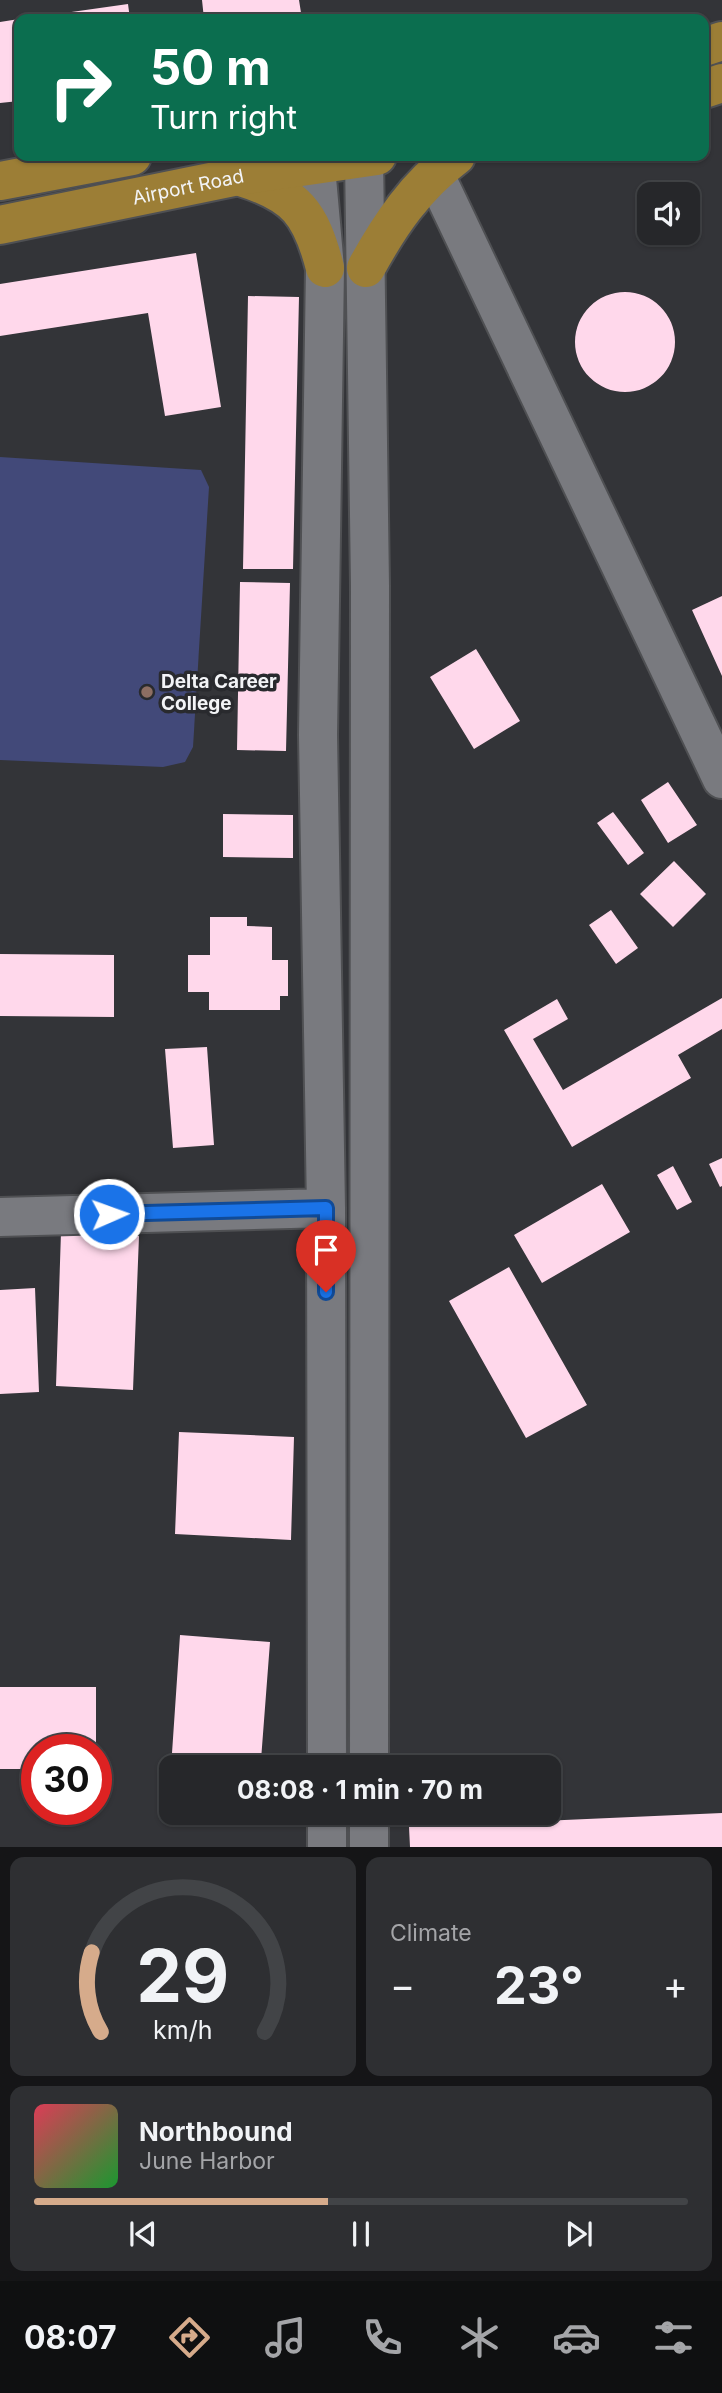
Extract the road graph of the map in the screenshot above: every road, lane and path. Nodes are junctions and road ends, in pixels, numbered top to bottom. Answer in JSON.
{"nodes":[{"id":1,"x":106,"y":161,"type":"edge"},
{"id":2,"x":311,"y":161,"type":"edge"},
{"id":3,"x":316,"y":161,"type":"edge"},
{"id":4,"x":368,"y":161,"type":"edge"},
{"id":5,"x":446,"y":165,"type":"edge"},
{"id":6,"x":239,"y":176,"type":"junction"},
{"id":7,"x":0,"y":181,"type":"edge"},
{"id":8,"x":0,"y":225,"type":"edge"},
{"id":9,"x":325,"y":268,"type":"junction"},
{"id":10,"x":366,"y":268,"type":"junction"},
{"id":11,"x":722,"y":779,"type":"edge"},
{"id":12,"x":326,"y":1208,"type":"junction"},
{"id":13,"x":0,"y":1217,"type":"edge"},
{"id":14,"x":327,"y":1755,"type":"edge"},
{"id":15,"x":369,"y":1755,"type":"edge"},
{"id":16,"x":327,"y":1825,"type":"edge"},
{"id":17,"x":369,"y":1825,"type":"edge"},
{"id":18,"x":327,"y":1847,"type":"edge"},
{"id":19,"x":369,"y":1847,"type":"edge"}],
"edges":[{"from":1,"to":7,"type":"main road"},
{"from":2,"to":6,"type":"main road","name":"Airport Road"},
{"from":3,"to":9,"type":"street"},
{"from":4,"to":10,"type":"street"},
{"from":5,"to":10,"type":"main road"},
{"from":5,"to":11,"type":"street"},
{"from":6,"to":8,"type":"main road","name":"Airport Road"},
{"from":6,"to":9,"type":"main road"},
{"from":9,"to":12,"type":"street"},
{"from":10,"to":15,"type":"street"},
{"from":12,"to":13,"type":"street"},
{"from":12,"to":14,"type":"street"},
{"from":16,"to":18,"type":"street"},
{"from":17,"to":19,"type":"street"}]}
